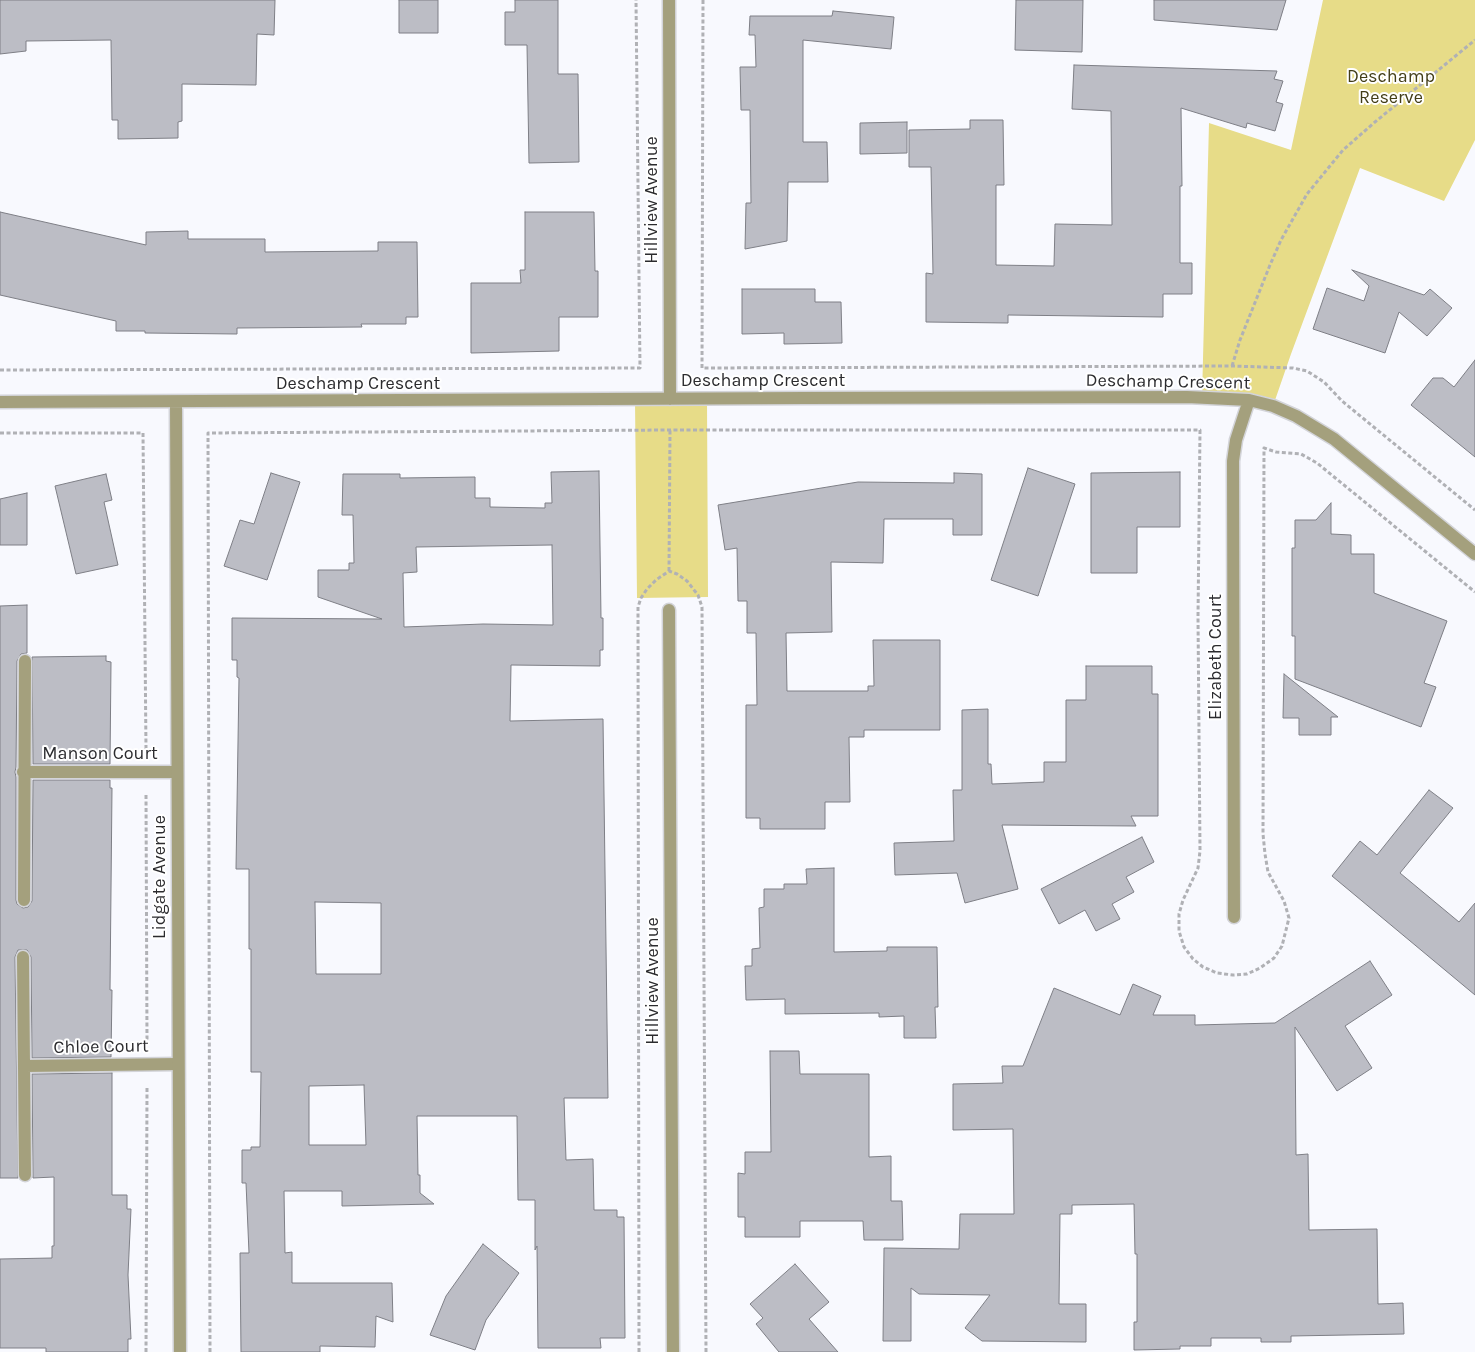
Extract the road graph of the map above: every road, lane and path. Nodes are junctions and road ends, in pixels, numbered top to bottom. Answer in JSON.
{"nodes":[{"id":1,"x":636,"y":0,"type":"edge"},
{"id":2,"x":669,"y":0,"type":"edge"},
{"id":3,"x":703,"y":0,"type":"edge"},
{"id":4,"x":1475,"y":40,"type":"edge"},
{"id":5,"x":1232,"y":366,"type":"dead end"},
{"id":6,"x":702,"y":368,"type":"dead end"},
{"id":7,"x":0,"y":370,"type":"edge"},
{"id":8,"x":670,"y":399,"type":"junction"},
{"id":9,"x":1248,"y":400,"type":"junction"},
{"id":10,"x":0,"y":402,"type":"edge"},
{"id":11,"x":176,"y":402,"type":"junction"},
{"id":12,"x":670,"y":430,"type":"junction"},
{"id":13,"x":1200,"y":430,"type":"dead end"},
{"id":14,"x":0,"y":433,"type":"edge"},
{"id":15,"x":1264,"y":448,"type":"dead end"},
{"id":16,"x":1475,"y":554,"type":"edge"},
{"id":17,"x":669,"y":571,"type":"junction"},
{"id":18,"x":1475,"y":592,"type":"edge"},
{"id":19,"x":669,"y":610,"type":"dead end"},
{"id":20,"x":25,"y":661,"type":"dead end"},
{"id":21,"x":24,"y":772,"type":"junction"},
{"id":22,"x":146,"y":772,"type":"junction"},
{"id":23,"x":177,"y":772,"type":"junction"},
{"id":24,"x":24,"y":900,"type":"dead end"},
{"id":25,"x":1234,"y":917,"type":"dead end"},
{"id":26,"x":23,"y":957,"type":"dead end"},
{"id":27,"x":147,"y":1064,"type":"junction"},
{"id":28,"x":178,"y":1064,"type":"junction"},
{"id":29,"x":25,"y":1066,"type":"junction"},
{"id":30,"x":25,"y":1175,"type":"dead end"},
{"id":31,"x":146,"y":1352,"type":"edge"},
{"id":32,"x":180,"y":1352,"type":"edge"},
{"id":33,"x":210,"y":1352,"type":"edge"},
{"id":34,"x":639,"y":1352,"type":"edge"},
{"id":35,"x":673,"y":1352,"type":"edge"},
{"id":36,"x":706,"y":1352,"type":"edge"}],
"edges":[{"from":1,"to":7,"type":"path"},
{"from":2,"to":8,"type":"street","name":"Hillview Avenue"},
{"from":3,"to":6,"type":"path"},
{"from":4,"to":5,"type":"path"},
{"from":8,"to":9,"type":"street","name":"Deschamp Crescent"},
{"from":8,"to":11,"type":"street","name":"Deschamp Crescent"},
{"from":9,"to":16,"type":"street","name":"Deschamp Crescent"},
{"from":9,"to":25,"type":"street","name":"Elizabeth Court"},
{"from":10,"to":11,"type":"street","name":"Deschamp Crescent"},
{"from":11,"to":23,"type":"street","name":"Lidgate Avenue"},
{"from":12,"to":13,"type":"path"},
{"from":12,"to":17,"type":"path"},
{"from":12,"to":33,"type":"path"},
{"from":14,"to":22,"type":"path"},
{"from":15,"to":18,"type":"path"},
{"from":17,"to":34,"type":"path"},
{"from":17,"to":36,"type":"path"},
{"from":19,"to":35,"type":"street","name":"Hillview Avenue"},
{"from":20,"to":21,"type":"street","name":"Manson Court"},
{"from":21,"to":22,"type":"street","name":"Manson Court"},
{"from":21,"to":24,"type":"street","name":"Manson Court"},
{"from":22,"to":23,"type":"street","name":"Manson Court"},
{"from":22,"to":27,"type":"path"},
{"from":23,"to":28,"type":"street","name":"Lidgate Avenue"},
{"from":26,"to":29,"type":"street"},
{"from":27,"to":28,"type":"street","name":"Chloe Court"},
{"from":27,"to":29,"type":"street","name":"Chloe Court"},
{"from":27,"to":31,"type":"path"},
{"from":28,"to":32,"type":"street","name":"Lidgate Avenue"},
{"from":29,"to":30,"type":"street"}]}
